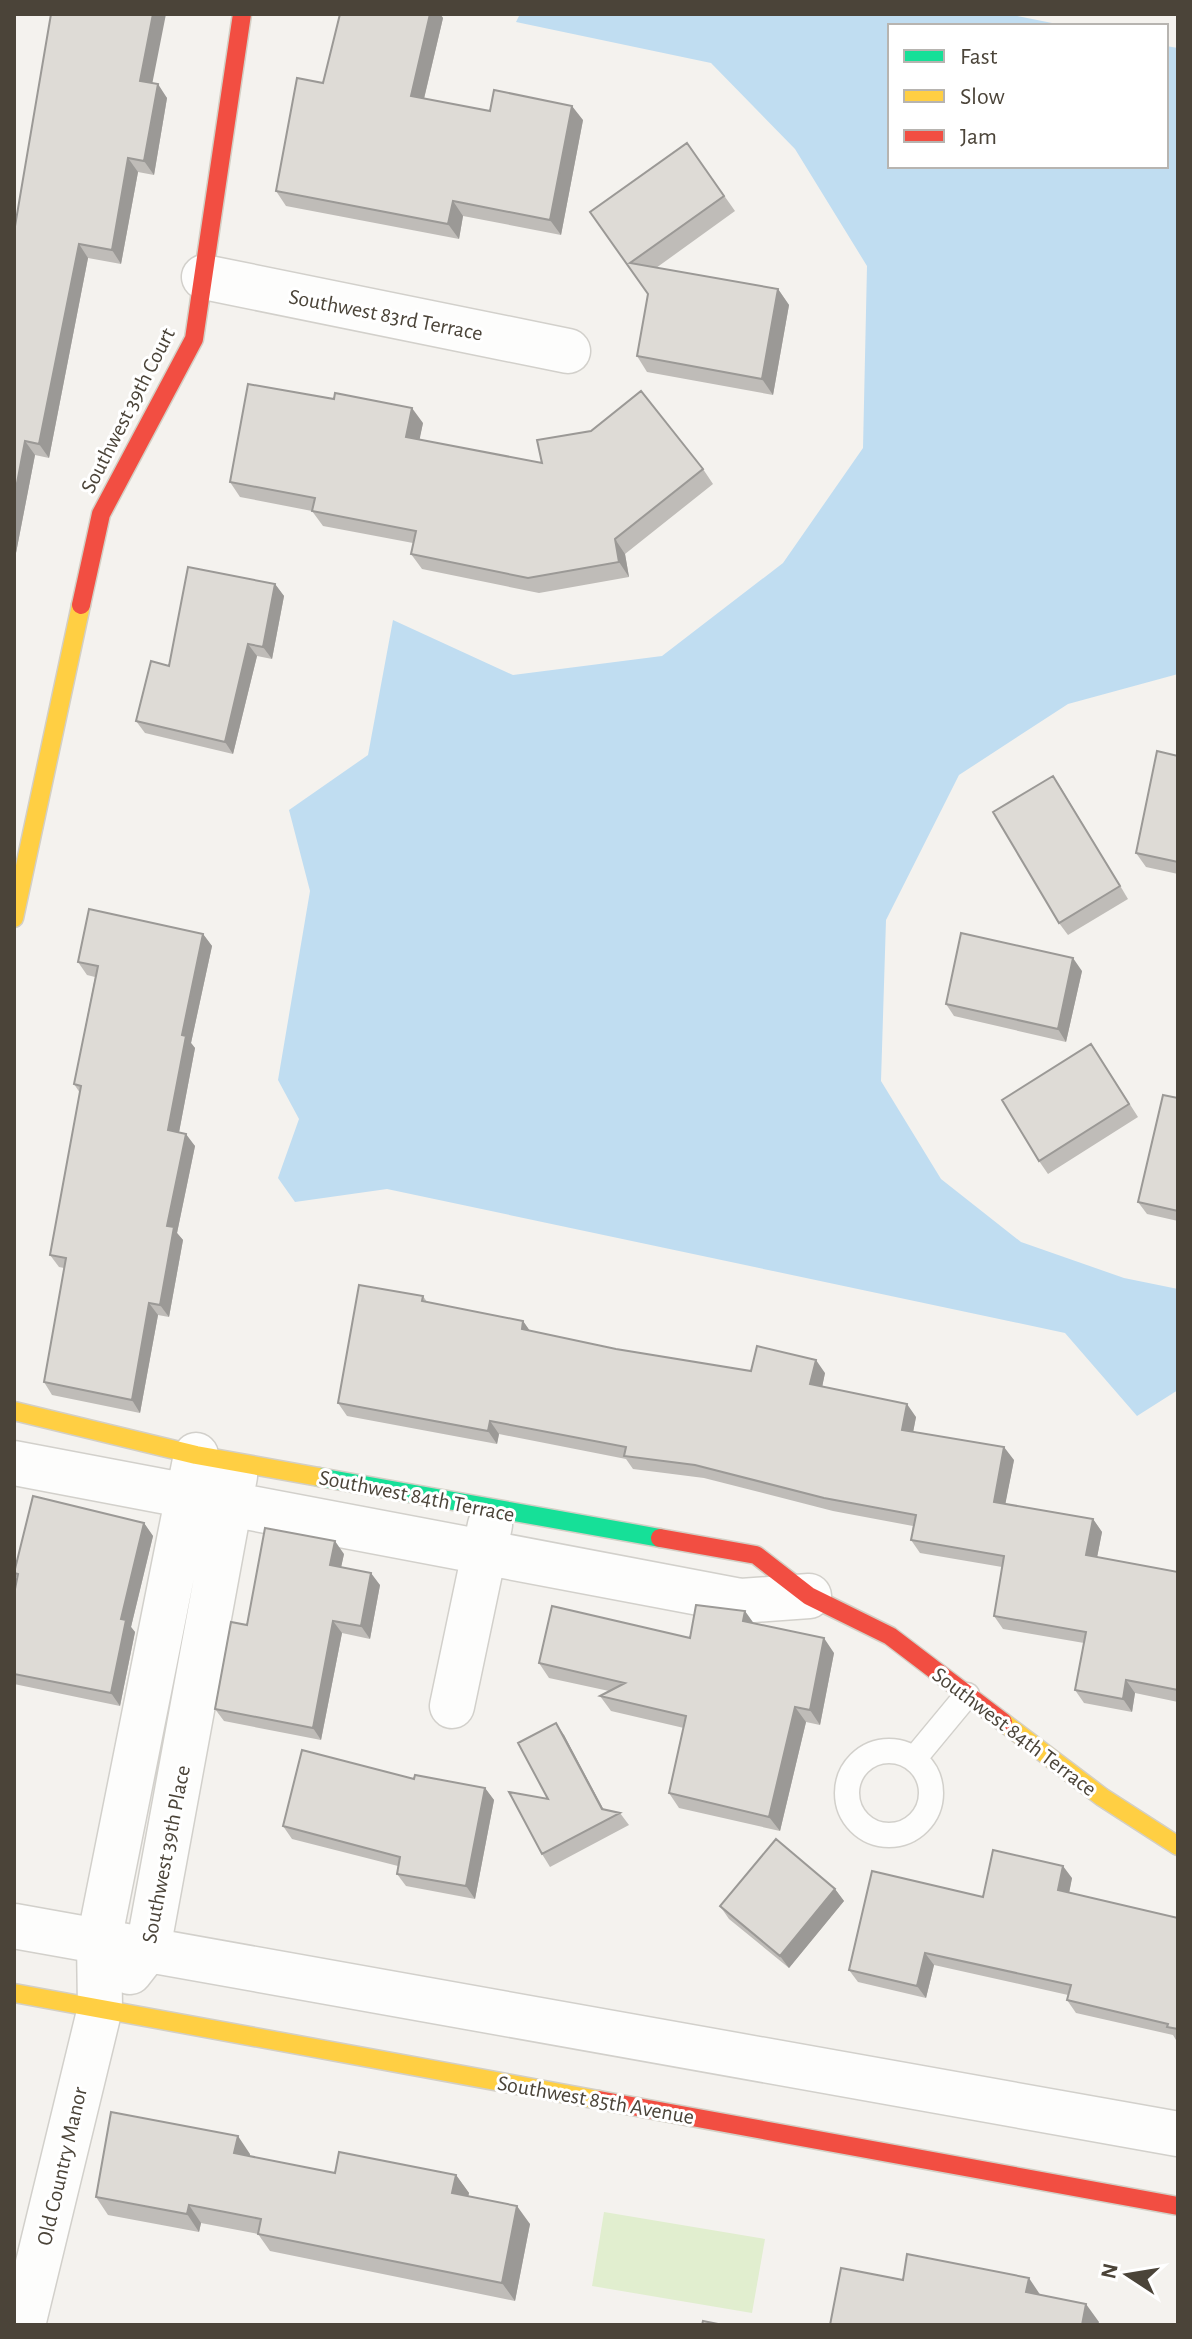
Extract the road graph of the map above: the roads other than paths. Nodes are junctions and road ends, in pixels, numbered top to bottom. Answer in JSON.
{"nodes":[{"id":1,"x":242,"y":14,"type":"edge"},
{"id":2,"x":204,"y":277,"type":"junction"},
{"id":3,"x":568,"y":351,"type":"dead end"},
{"id":4,"x":14,"y":918,"type":"edge"},
{"id":5,"x":14,"y":1411,"type":"edge"},
{"id":6,"x":217,"y":1458,"type":"junction"},
{"id":7,"x":14,"y":1463,"type":"edge"},
{"id":8,"x":209,"y":1502,"type":"junction"},
{"id":9,"x":493,"y":1509,"type":"junction"},
{"id":10,"x":484,"y":1552,"type":"junction"},
{"id":11,"x":809,"y":1596,"type":"junction"},
{"id":12,"x":967,"y":1695,"type":"junction"},
{"id":13,"x":452,"y":1706,"type":"dead end"},
{"id":14,"x":914,"y":1759,"type":"dead end"},
{"id":15,"x":1178,"y":1846,"type":"edge"},
{"id":16,"x":14,"y":1926,"type":"edge"},
{"id":17,"x":99,"y":1941,"type":"junction"},
{"id":18,"x":148,"y":1949,"type":"junction"},
{"id":19,"x":14,"y":1993,"type":"edge"},
{"id":20,"x":100,"y":2008,"type":"junction"},
{"id":21,"x":1178,"y":2134,"type":"edge"},
{"id":22,"x":1178,"y":2206,"type":"edge"},
{"id":23,"x":23,"y":2325,"type":"edge"}],
"edges":[{"from":1,"to":2,"type":"street","name":"Southwest 39th Court"},
{"from":2,"to":3,"type":"street","name":"Southwest 83rd Terrace"},
{"from":2,"to":4,"type":"street","name":"Southwest 39th Court"},
{"from":5,"to":6,"type":"street","name":"Southwest 84th Terrace"},
{"from":6,"to":8,"type":"street","name":"Southwest 39th Place"},
{"from":6,"to":9,"type":"street","name":"Southwest 84th Terrace"},
{"from":7,"to":8,"type":"street","name":"Southwest 84th Terrace"},
{"from":8,"to":10,"type":"street","name":"Southwest 84th Terrace"},
{"from":8,"to":17,"type":"street","name":"Southwest 39th Place"},
{"from":8,"to":18,"type":"street","name":"Southwest 39th Place"},
{"from":9,"to":10,"type":"street"},
{"from":9,"to":11,"type":"street","name":"Southwest 84th Terrace"},
{"from":10,"to":11,"type":"street","name":"Southwest 84th Terrace"},
{"from":10,"to":13,"type":"street"},
{"from":11,"to":12,"type":"street","name":"Southwest 84th Terrace"},
{"from":12,"to":14,"type":"lane"},
{"from":12,"to":15,"type":"street","name":"Southwest 84th Terrace"},
{"from":16,"to":17,"type":"street"},
{"from":17,"to":18,"type":"street"},
{"from":17,"to":20,"type":"street","name":"Southwest 39th Place"},
{"from":18,"to":20,"type":"street","name":"Southwest 39th Place"},
{"from":18,"to":21,"type":"street"},
{"from":19,"to":20,"type":"street","name":"Southwest 85th Avenue"},
{"from":20,"to":22,"type":"street","name":"Southwest 85th Avenue"},
{"from":20,"to":23,"type":"street","name":"Old Country Manor"}]}
